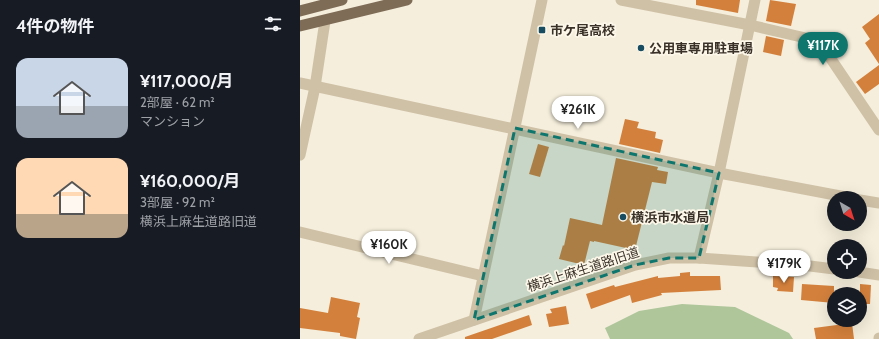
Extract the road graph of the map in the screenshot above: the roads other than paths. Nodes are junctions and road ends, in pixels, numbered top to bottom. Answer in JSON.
{"nodes":[{"id":1,"x":407,"y":0,"type":"edge"},
{"id":2,"x":542,"y":0,"type":"edge"},
{"id":3,"x":621,"y":0,"type":"edge"},
{"id":4,"x":755,"y":0,"type":"edge"},
{"id":5,"x":336,"y":1,"type":"edge"},
{"id":6,"x":300,"y":11,"type":"edge"},
{"id":7,"x":325,"y":21,"type":"junction"},
{"id":8,"x":750,"y":25,"type":"junction"},
{"id":9,"x":300,"y":26,"type":"edge"},
{"id":10,"x":300,"y":83,"type":"edge"},
{"id":11,"x":316,"y":87,"type":"junction"},
{"id":12,"x":515,"y":128,"type":"junction"},
{"id":13,"x":879,"y":130,"type":"edge"},
{"id":14,"x":300,"y":154,"type":"edge"},
{"id":15,"x":719,"y":173,"type":"junction"},
{"id":16,"x":827,"y":193,"type":"edge"},
{"id":17,"x":867,"y":201,"type":"edge"},
{"id":18,"x":879,"y":203,"type":"edge"},
{"id":19,"x":300,"y":232,"type":"edge"},
{"id":20,"x":699,"y":258,"type":"junction"},
{"id":21,"x":827,"y":268,"type":"edge"},
{"id":22,"x":867,"y":273,"type":"edge"},
{"id":23,"x":879,"y":275,"type":"edge"},
{"id":24,"x":484,"y":276,"type":"junction"},
{"id":25,"x":474,"y":320,"type":"junction"},
{"id":26,"x":440,"y":336,"type":"edge"},
{"id":27,"x":419,"y":339,"type":"edge"}],
"edges":[{"from":1,"to":7,"type":"main road"},
{"from":2,"to":12,"type":"street"},
{"from":3,"to":8,"type":"street"},
{"from":4,"to":8,"type":"street"},
{"from":5,"to":6,"type":"main road"},
{"from":7,"to":9,"type":"main road"},
{"from":7,"to":11,"type":"street"},
{"from":8,"to":13,"type":"street"},
{"from":8,"to":15,"type":"street"},
{"from":10,"to":11,"type":"street"},
{"from":11,"to":12,"type":"street"},
{"from":11,"to":14,"type":"street"},
{"from":12,"to":15,"type":"street"},
{"from":12,"to":24,"type":"street"},
{"from":15,"to":16,"type":"street"},
{"from":15,"to":20,"type":"street"},
{"from":17,"to":18,"type":"street"},
{"from":19,"to":24,"type":"street"},
{"from":20,"to":21,"type":"street","name":"横浜上麻生道路旧道"},
{"from":20,"to":25,"type":"street","name":"横浜上麻生道路旧道"},
{"from":22,"to":23,"type":"street"},
{"from":24,"to":25,"type":"street"},
{"from":25,"to":26,"type":"street","name":"横浜上麻生道路旧道"},
{"from":26,"to":27,"type":"street","name":"横浜上麻生道路旧道"}]}
